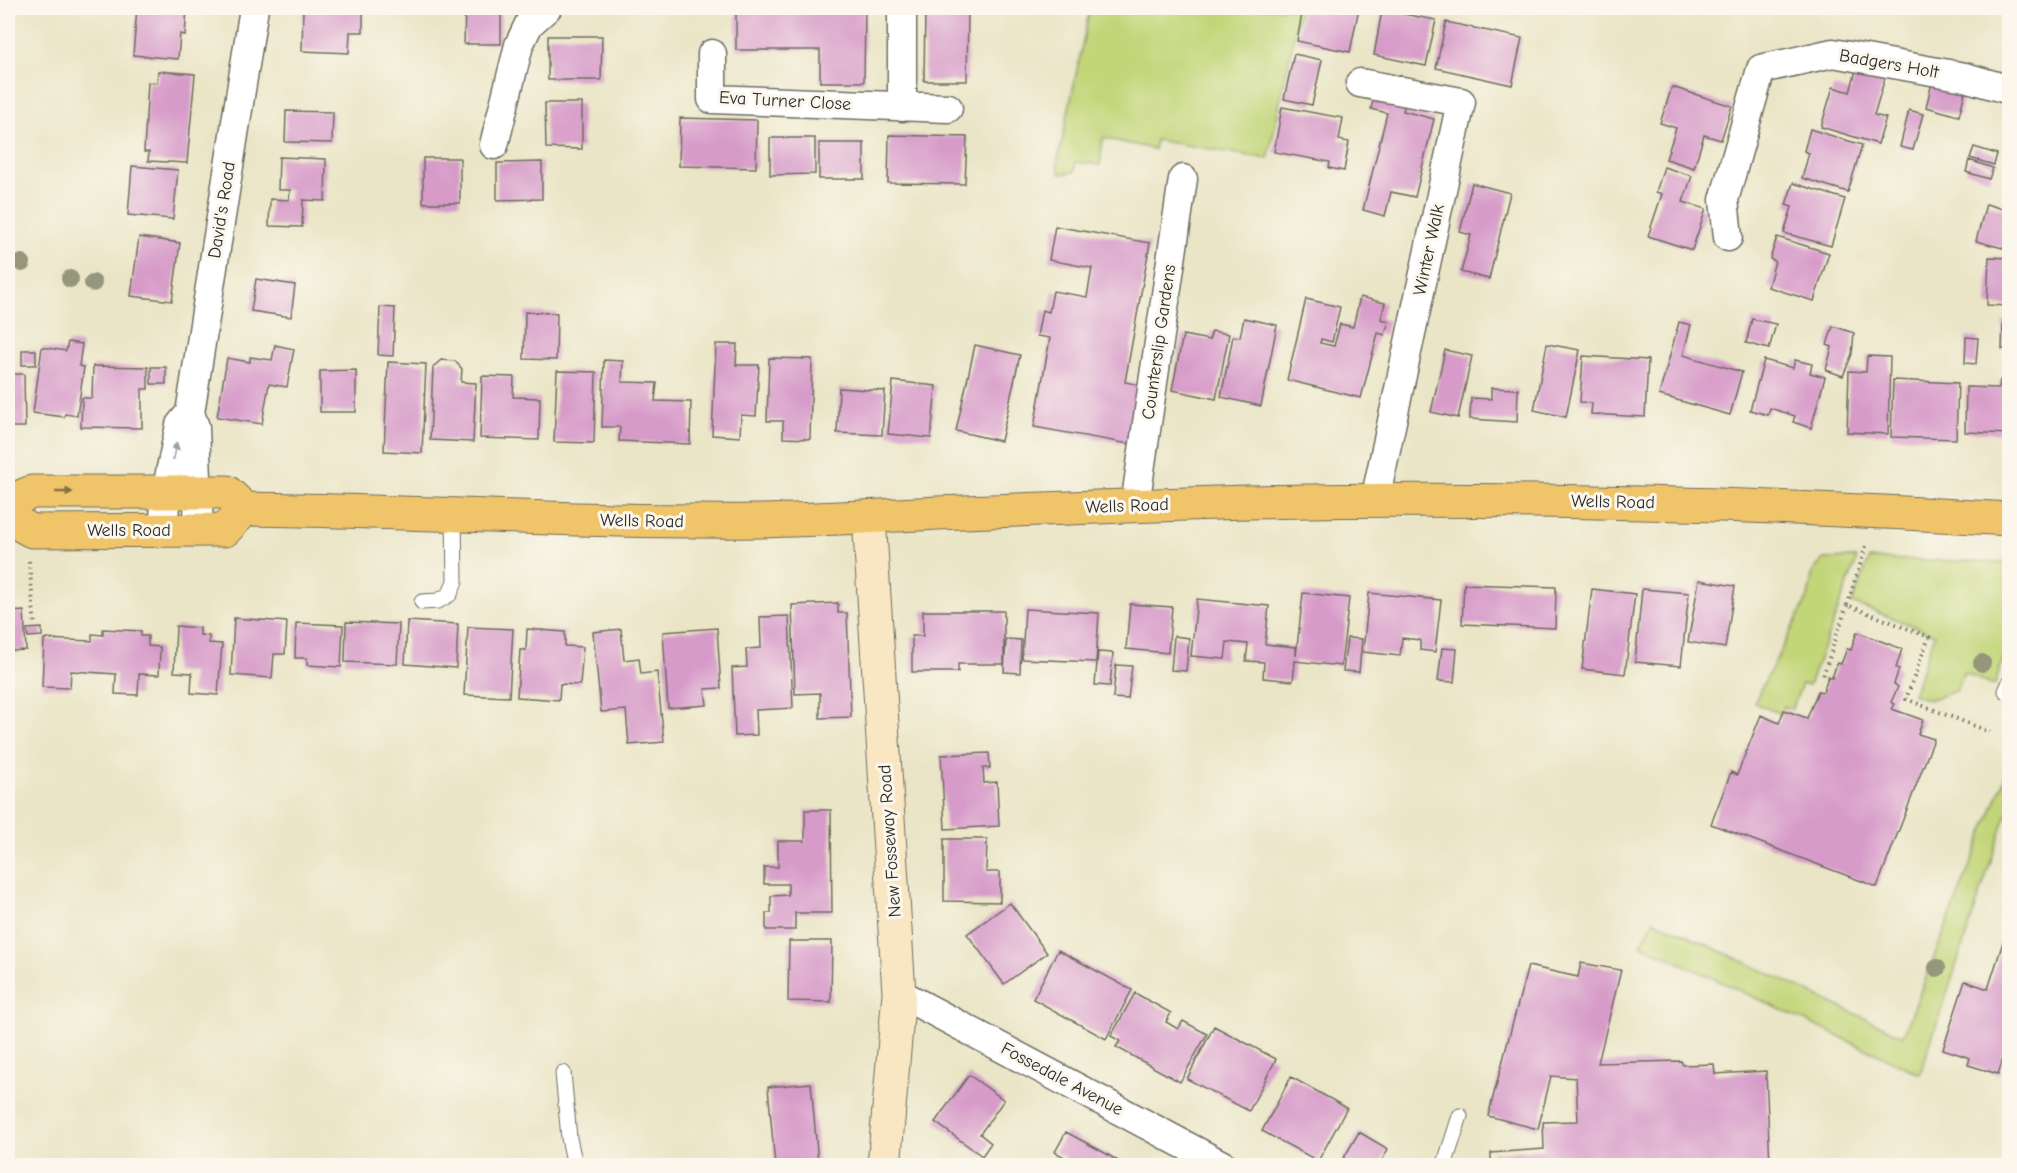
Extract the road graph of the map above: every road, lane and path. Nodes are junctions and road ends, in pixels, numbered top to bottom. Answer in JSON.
{"nodes":[{"id":1,"x":254,"y":8,"type":"edge"},
{"id":2,"x":547,"y":8,"type":"edge"},
{"id":3,"x":902,"y":8,"type":"edge"},
{"id":4,"x":712,"y":54,"type":"dead end"},
{"id":5,"x":1360,"y":83,"type":"dead end"},
{"id":6,"x":2010,"y":90,"type":"edge"},
{"id":7,"x":902,"y":107,"type":"junction"},
{"id":8,"x":948,"y":108,"type":"dead end"},
{"id":9,"x":494,"y":145,"type":"dead end"},
{"id":10,"x":1183,"y":179,"type":"dead end"},
{"id":11,"x":1728,"y":237,"type":"dead end"},
{"id":12,"x":190,"y":413,"type":"junction"},
{"id":13,"x":198,"y":491,"type":"junction"},
{"id":14,"x":166,"y":492,"type":"junction"},
{"id":15,"x":1375,"y":500,"type":"junction"},
{"id":16,"x":8,"y":502,"type":"edge"},
{"id":17,"x":1135,"y":505,"type":"junction"},
{"id":18,"x":245,"y":509,"type":"junction"},
{"id":19,"x":1874,"y":510,"type":"junction"},
{"id":20,"x":454,"y":516,"type":"junction"},
{"id":21,"x":869,"y":517,"type":"junction"},
{"id":22,"x":2010,"y":519,"type":"edge"},
{"id":23,"x":20,"y":524,"type":"edge"},
{"id":24,"x":199,"y":529,"type":"junction"},
{"id":25,"x":163,"y":530,"type":"junction"},
{"id":26,"x":422,"y":602,"type":"dead end"},
{"id":27,"x":1847,"y":605,"type":"junction"},
{"id":28,"x":35,"y":626,"type":"dead end"},
{"id":29,"x":1828,"y":677,"type":"dead end"},
{"id":30,"x":1990,"y":732,"type":"dead end"},
{"id":31,"x":899,"y":993,"type":"junction"},
{"id":32,"x":563,"y":1073,"type":"dead end"},
{"id":33,"x":1460,"y":1116,"type":"dead end"},
{"id":34,"x":575,"y":1166,"type":"edge"},
{"id":35,"x":884,"y":1166,"type":"edge"},
{"id":36,"x":1224,"y":1166,"type":"edge"},
{"id":37,"x":1444,"y":1166,"type":"edge"}],
"edges":[{"from":1,"to":12,"type":"street","name":"David's Road"},
{"from":2,"to":9,"type":"street"},
{"from":3,"to":7,"type":"street"},
{"from":4,"to":7,"type":"street","name":"Eva Turner Close"},
{"from":5,"to":15,"type":"street","name":"Winter Walk"},
{"from":6,"to":11,"type":"street","name":"Badgers Holt"},
{"from":7,"to":8,"type":"street","name":"Eva Turner Close"},
{"from":10,"to":17,"type":"street","name":"Counterslip Gardens"},
{"from":12,"to":13,"type":"street","name":"David's Road"},
{"from":14,"to":12,"type":"street","name":"David's Road","one_way":true},
{"from":13,"to":14,"type":"highway"},
{"from":13,"to":18,"type":"highway"},
{"from":13,"to":24,"type":"street","name":"David's Road"},
{"from":16,"to":14,"type":"highway","one_way":true},
{"from":14,"to":25,"type":"street","name":"David's Road"},
{"from":15,"to":17,"type":"highway","name":"Wells Road"},
{"from":15,"to":19,"type":"highway","name":"Wells Road"},
{"from":17,"to":21,"type":"highway","name":"Wells Road"},
{"from":18,"to":20,"type":"highway","name":"Wells Road"},
{"from":18,"to":24,"type":"highway","name":"Wells Road"},
{"from":19,"to":22,"type":"highway","name":"Wells Road"},
{"from":19,"to":27,"type":"path"},
{"from":20,"to":21,"type":"highway","name":"Wells Road"},
{"from":20,"to":26,"type":"lane"},
{"from":21,"to":31,"type":"street","name":"New Fosseway Road"},
{"from":23,"to":25,"type":"highway","name":"Wells Road"},
{"from":23,"to":28,"type":"path"},
{"from":24,"to":25,"type":"highway","name":"Wells Road"},
{"from":27,"to":29,"type":"path"},
{"from":27,"to":30,"type":"path"},
{"from":31,"to":35,"type":"street","name":"New Fosseway Road"},
{"from":31,"to":36,"type":"street","name":"Fossedale Avenue"},
{"from":32,"to":34,"type":"lane"},
{"from":33,"to":37,"type":"lane"}]}
